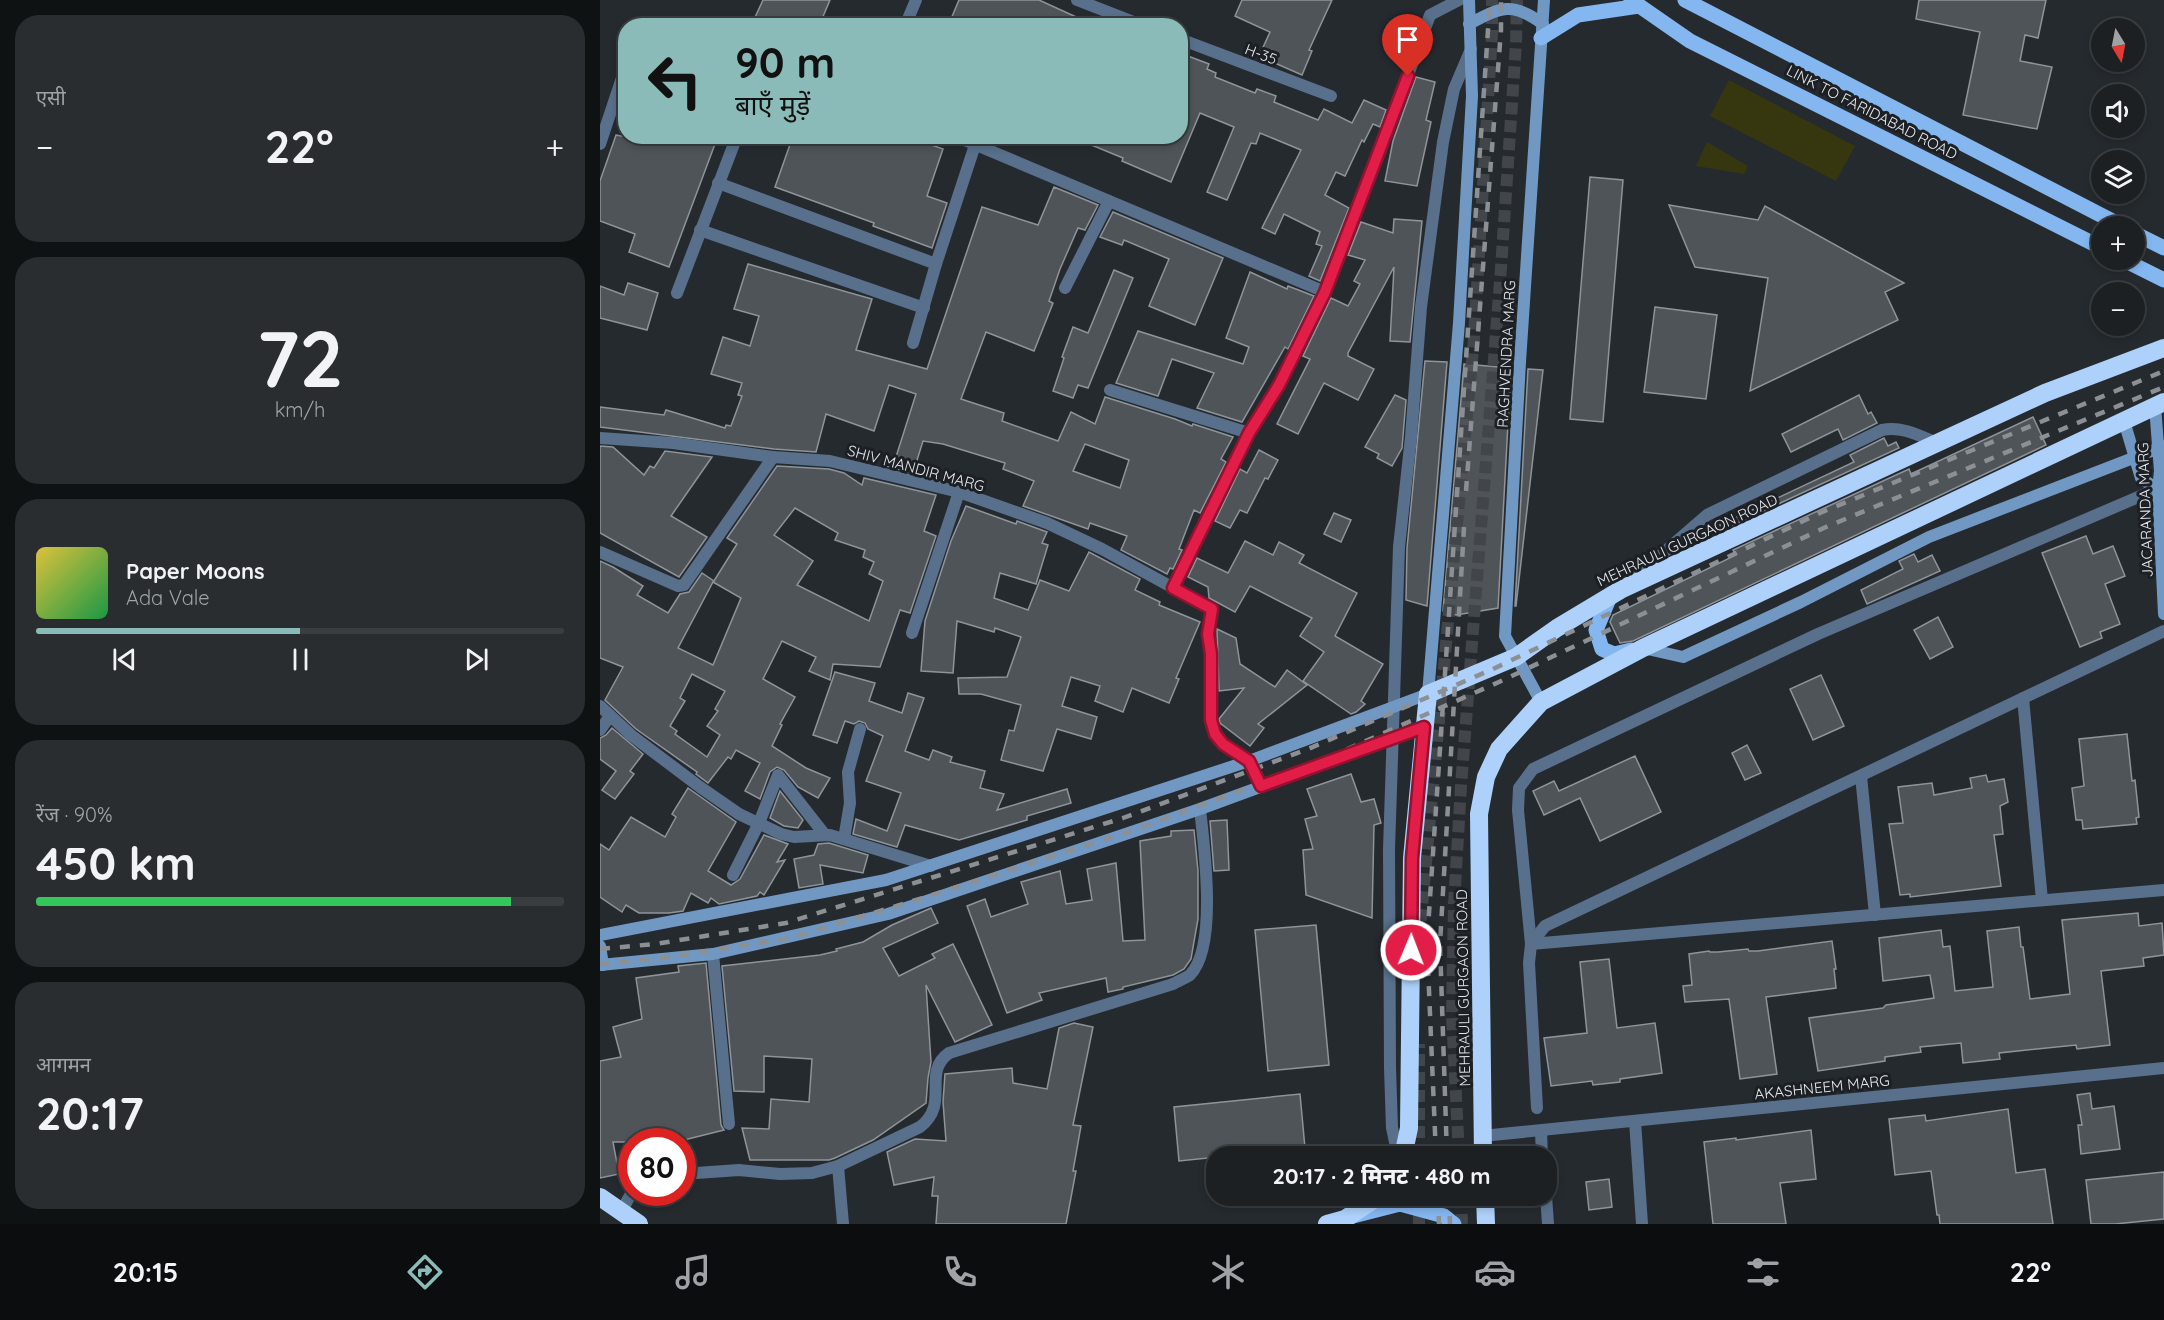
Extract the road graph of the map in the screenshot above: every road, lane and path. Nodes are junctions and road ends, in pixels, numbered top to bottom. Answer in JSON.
{"nodes":[{"id":1,"x":916,"y":0,"type":"edge"},
{"id":2,"x":1077,"y":0,"type":"edge"},
{"id":3,"x":1460,"y":0,"type":"edge"},
{"id":4,"x":1469,"y":0,"type":"edge"},
{"id":5,"x":1544,"y":0,"type":"edge"},
{"id":6,"x":1685,"y":0,"type":"edge"},
{"id":7,"x":1635,"y":3,"type":"edge"},
{"id":8,"x":908,"y":18,"type":"edge"},
{"id":9,"x":1123,"y":18,"type":"edge"},
{"id":10,"x":1469,"y":24,"type":"junction"},
{"id":11,"x":1542,"y":31,"type":"junction"},
{"id":12,"x":1188,"y":42,"type":"edge"},
{"id":13,"x":1471,"y":49,"type":"junction"},
{"id":14,"x":618,"y":90,"type":"edge"},
{"id":15,"x":1331,"y":96,"type":"dead end"},
{"id":16,"x":600,"y":144,"type":"edge"},
{"id":17,"x":734,"y":144,"type":"edge"},
{"id":18,"x":975,"y":145,"type":"joint"},
{"id":19,"x":718,"y":183,"type":"junction"},
{"id":20,"x":1109,"y":201,"type":"junction"},
{"id":21,"x":2103,"y":216,"type":"edge"},
{"id":22,"x":700,"y":230,"type":"junction"},
{"id":23,"x":2145,"y":238,"type":"edge"},
{"id":24,"x":2091,"y":242,"type":"edge"},
{"id":25,"x":2164,"y":248,"type":"edge"},
{"id":26,"x":936,"y":264,"type":"junction"},
{"id":27,"x":2144,"y":270,"type":"edge"},
{"id":28,"x":2164,"y":280,"type":"edge"},
{"id":29,"x":1065,"y":288,"type":"dead end"},
{"id":30,"x":1325,"y":292,"type":"junction"},
{"id":31,"x":677,"y":293,"type":"dead end"},
{"id":32,"x":924,"y":308,"type":"junction"},
{"id":33,"x":913,"y":343,"type":"dead end"},
{"id":34,"x":2164,"y":348,"type":"edge"},
{"id":35,"x":1110,"y":390,"type":"dead end"},
{"id":36,"x":2160,"y":404,"type":"edge"},
{"id":37,"x":2124,"y":421,"type":"junction"},
{"id":38,"x":1249,"y":433,"type":"junction"},
{"id":39,"x":600,"y":438,"type":"edge"},
{"id":40,"x":1937,"y":443,"type":"junction"},
{"id":41,"x":2161,"y":447,"type":"edge"},
{"id":42,"x":773,"y":457,"type":"junction"},
{"id":43,"x":2135,"y":457,"type":"junction"},
{"id":44,"x":2161,"y":488,"type":"edge"},
{"id":45,"x":959,"y":492,"type":"junction"},
{"id":46,"x":600,"y":552,"type":"edge"},
{"id":47,"x":1173,"y":588,"type":"junction"},
{"id":48,"x":1617,"y":591,"type":"junction"},
{"id":49,"x":2164,"y":614,"type":"edge"},
{"id":50,"x":2164,"y":631,"type":"edge"},
{"id":51,"x":912,"y":633,"type":"dead end"},
{"id":52,"x":1643,"y":648,"type":"junction"},
{"id":53,"x":1516,"y":657,"type":"junction"},
{"id":54,"x":1428,"y":694,"type":"junction"},
{"id":55,"x":2023,"y":698,"type":"junction"},
{"id":56,"x":1541,"y":702,"type":"junction"},
{"id":57,"x":600,"y":706,"type":"edge"},
{"id":58,"x":1395,"y":708,"type":"junction"},
{"id":59,"x":610,"y":716,"type":"junction"},
{"id":60,"x":1424,"y":727,"type":"junction"},
{"id":61,"x":860,"y":729,"type":"dead end"},
{"id":62,"x":600,"y":730,"type":"edge"},
{"id":63,"x":1393,"y":737,"type":"junction"},
{"id":64,"x":1249,"y":761,"type":"junction"},
{"id":65,"x":1861,"y":776,"type":"junction"},
{"id":66,"x":1261,"y":786,"type":"junction"},
{"id":67,"x":1200,"y":809,"type":"junction"},
{"id":68,"x":759,"y":824,"type":"junction"},
{"id":69,"x":825,"y":835,"type":"junction"},
{"id":70,"x":844,"y":839,"type":"junction"},
{"id":71,"x":931,"y":866,"type":"junction"},
{"id":72,"x":733,"y":875,"type":"dead end"},
{"id":73,"x":2164,"y":890,"type":"edge"},
{"id":74,"x":2042,"y":900,"type":"junction"},
{"id":75,"x":1875,"y":915,"type":"junction"},
{"id":76,"x":600,"y":934,"type":"edge"},
{"id":77,"x":1532,"y":944,"type":"junction"},
{"id":78,"x":600,"y":946,"type":"edge"},
{"id":79,"x":713,"y":954,"type":"junction"},
{"id":80,"x":602,"y":965,"type":"edge"},
{"id":81,"x":2164,"y":1068,"type":"edge"},
{"id":82,"x":1537,"y":1108,"type":"dead end"},
{"id":83,"x":1635,"y":1120,"type":"junction"},
{"id":84,"x":729,"y":1124,"type":"dead end"},
{"id":85,"x":1540,"y":1131,"type":"junction"},
{"id":86,"x":1482,"y":1136,"type":"junction"},
{"id":87,"x":1396,"y":1146,"type":"edge"},
{"id":88,"x":1405,"y":1146,"type":"edge"},
{"id":89,"x":1482,"y":1146,"type":"edge"},
{"id":90,"x":1541,"y":1146,"type":"edge"},
{"id":91,"x":838,"y":1166,"type":"junction"},
{"id":92,"x":696,"y":1173,"type":"edge"},
{"id":93,"x":600,"y":1197,"type":"edge"},
{"id":94,"x":624,"y":1206,"type":"edge"},
{"id":95,"x":1364,"y":1206,"type":"edge"},
{"id":96,"x":1485,"y":1206,"type":"edge"},
{"id":97,"x":1547,"y":1206,"type":"edge"},
{"id":98,"x":621,"y":1212,"type":"junction"},
{"id":99,"x":1345,"y":1219,"type":"junction"},
{"id":100,"x":639,"y":1224,"type":"edge"},
{"id":101,"x":843,"y":1224,"type":"edge"},
{"id":102,"x":1327,"y":1224,"type":"edge"},
{"id":103,"x":1454,"y":1224,"type":"edge"},
{"id":104,"x":1486,"y":1224,"type":"edge"},
{"id":105,"x":1548,"y":1224,"type":"edge"},
{"id":106,"x":1642,"y":1224,"type":"edge"}],
"edges":[{"from":1,"to":8,"type":"street"},
{"from":2,"to":9,"type":"street"},
{"from":3,"to":30,"type":"street"},
{"from":4,"to":10,"type":"street"},
{"from":5,"to":11,"type":"street","name":"RAGHVENDRA MARG"},
{"from":6,"to":21,"type":"main road","name":"LINK TO FARIDABAD ROAD"},
{"from":7,"to":11,"type":"main road"},
{"from":7,"to":24,"type":"main road","name":"LINK TO FARIDABAD ROAD"},
{"from":10,"to":11,"type":"street"},
{"from":10,"to":13,"type":"street"},
{"from":11,"to":53,"type":"street","name":"RAGHVENDRA MARG"},
{"from":12,"to":15,"type":"street","name":"H-35"},
{"from":13,"to":54,"type":"street"},
{"from":13,"to":58,"type":"street"},
{"from":14,"to":16,"type":"street"},
{"from":17,"to":19,"type":"street"},
{"from":18,"to":20,"type":"street"},
{"from":18,"to":26,"type":"street"},
{"from":19,"to":22,"type":"street"},
{"from":19,"to":26,"type":"street"},
{"from":20,"to":29,"type":"street"},
{"from":20,"to":30,"type":"street"},
{"from":22,"to":31,"type":"street"},
{"from":22,"to":32,"type":"street"},
{"from":23,"to":25,"type":"main road"},
{"from":26,"to":32,"type":"street"},
{"from":27,"to":28,"type":"main road"},
{"from":30,"to":38,"type":"street"},
{"from":32,"to":33,"type":"street"},
{"from":34,"to":40,"type":"highway","name":"MEHRAULI GURGAON ROAD"},
{"from":35,"to":38,"type":"street"},
{"from":36,"to":37,"type":"highway","name":"MEHRAULI GURGAON ROAD"},
{"from":36,"to":41,"type":"street","name":"JACARANDA MARG"},
{"from":37,"to":43,"type":"street"},
{"from":37,"to":52,"type":"highway","name":"MEHRAULI GURGAON ROAD"},
{"from":38,"to":47,"type":"street"},
{"from":39,"to":42,"type":"street","name":"SHIV MANDIR MARG"},
{"from":40,"to":48,"type":"highway","name":"MEHRAULI GURGAON ROAD"},
{"from":40,"to":48,"type":"street"},
{"from":41,"to":43,"type":"street"},
{"from":41,"to":44,"type":"street","name":"JACARANDA MARG"},
{"from":42,"to":45,"type":"street","name":"SHIV MANDIR MARG"},
{"from":42,"to":46,"type":"street"},
{"from":43,"to":44,"type":"street"},
{"from":43,"to":52,"type":"street"},
{"from":44,"to":49,"type":"street","name":"JACARANDA MARG"},
{"from":44,"to":77,"type":"street"},
{"from":45,"to":47,"type":"street","name":"SHIV MANDIR MARG"},
{"from":45,"to":51,"type":"street"},
{"from":47,"to":64,"type":"street","name":"SHIV MANDIR MARG"},
{"from":48,"to":52,"type":"main road"},
{"from":48,"to":53,"type":"highway","name":"MEHRAULI GURGAON ROAD"},
{"from":50,"to":55,"type":"street"},
{"from":52,"to":56,"type":"highway","name":"MEHRAULI GURGAON ROAD"},
{"from":53,"to":54,"type":"highway","name":"MEHRAULI GURGAON ROAD"},
{"from":53,"to":56,"type":"street","name":"RAGHVENDRA MARG"},
{"from":54,"to":58,"type":"street"},
{"from":54,"to":60,"type":"highway"},
{"from":55,"to":65,"type":"street"},
{"from":55,"to":74,"type":"street"},
{"from":56,"to":86,"type":"highway","name":"MEHRAULI GURGAON ROAD"},
{"from":57,"to":59,"type":"street"},
{"from":58,"to":63,"type":"street"},
{"from":58,"to":64,"type":"street"},
{"from":59,"to":62,"type":"street"},
{"from":59,"to":68,"type":"street"},
{"from":60,"to":63,"type":"street"},
{"from":60,"to":88,"type":"highway"},
{"from":61,"to":70,"type":"street"},
{"from":63,"to":66,"type":"street"},
{"from":63,"to":87,"type":"street"},
{"from":64,"to":66,"type":"street"},
{"from":64,"to":71,"type":"street"},
{"from":65,"to":75,"type":"street"},
{"from":65,"to":77,"type":"street"},
{"from":66,"to":67,"type":"street"},
{"from":67,"to":79,"type":"street"},
{"from":67,"to":91,"type":"street"},
{"from":68,"to":69,"type":"street"},
{"from":68,"to":69,"type":"street"},
{"from":68,"to":72,"type":"street"},
{"from":69,"to":70,"type":"street"},
{"from":70,"to":71,"type":"street"},
{"from":71,"to":76,"type":"street"},
{"from":73,"to":74,"type":"street"},
{"from":74,"to":75,"type":"street"},
{"from":75,"to":77,"type":"street"},
{"from":77,"to":82,"type":"street"},
{"from":78,"to":80,"type":"street"},
{"from":79,"to":80,"type":"street"},
{"from":79,"to":84,"type":"street"},
{"from":81,"to":83,"type":"street","name":"AKASHNEEM MARG"},
{"from":83,"to":85,"type":"street","name":"AKASHNEEM MARG"},
{"from":83,"to":106,"type":"street"},
{"from":85,"to":86,"type":"street","name":"AKASHNEEM MARG"},
{"from":85,"to":90,"type":"street"},
{"from":86,"to":89,"type":"highway","name":"MEHRAULI GURGAON ROAD"},
{"from":91,"to":92,"type":"street"},
{"from":91,"to":101,"type":"street"},
{"from":93,"to":98,"type":"highway"},
{"from":94,"to":98,"type":"street"},
{"from":95,"to":99,"type":"highway"},
{"from":96,"to":104,"type":"highway"},
{"from":97,"to":105,"type":"street"},
{"from":98,"to":100,"type":"highway"},
{"from":99,"to":102,"type":"highway"},
{"from":99,"to":103,"type":"main road"}]}
